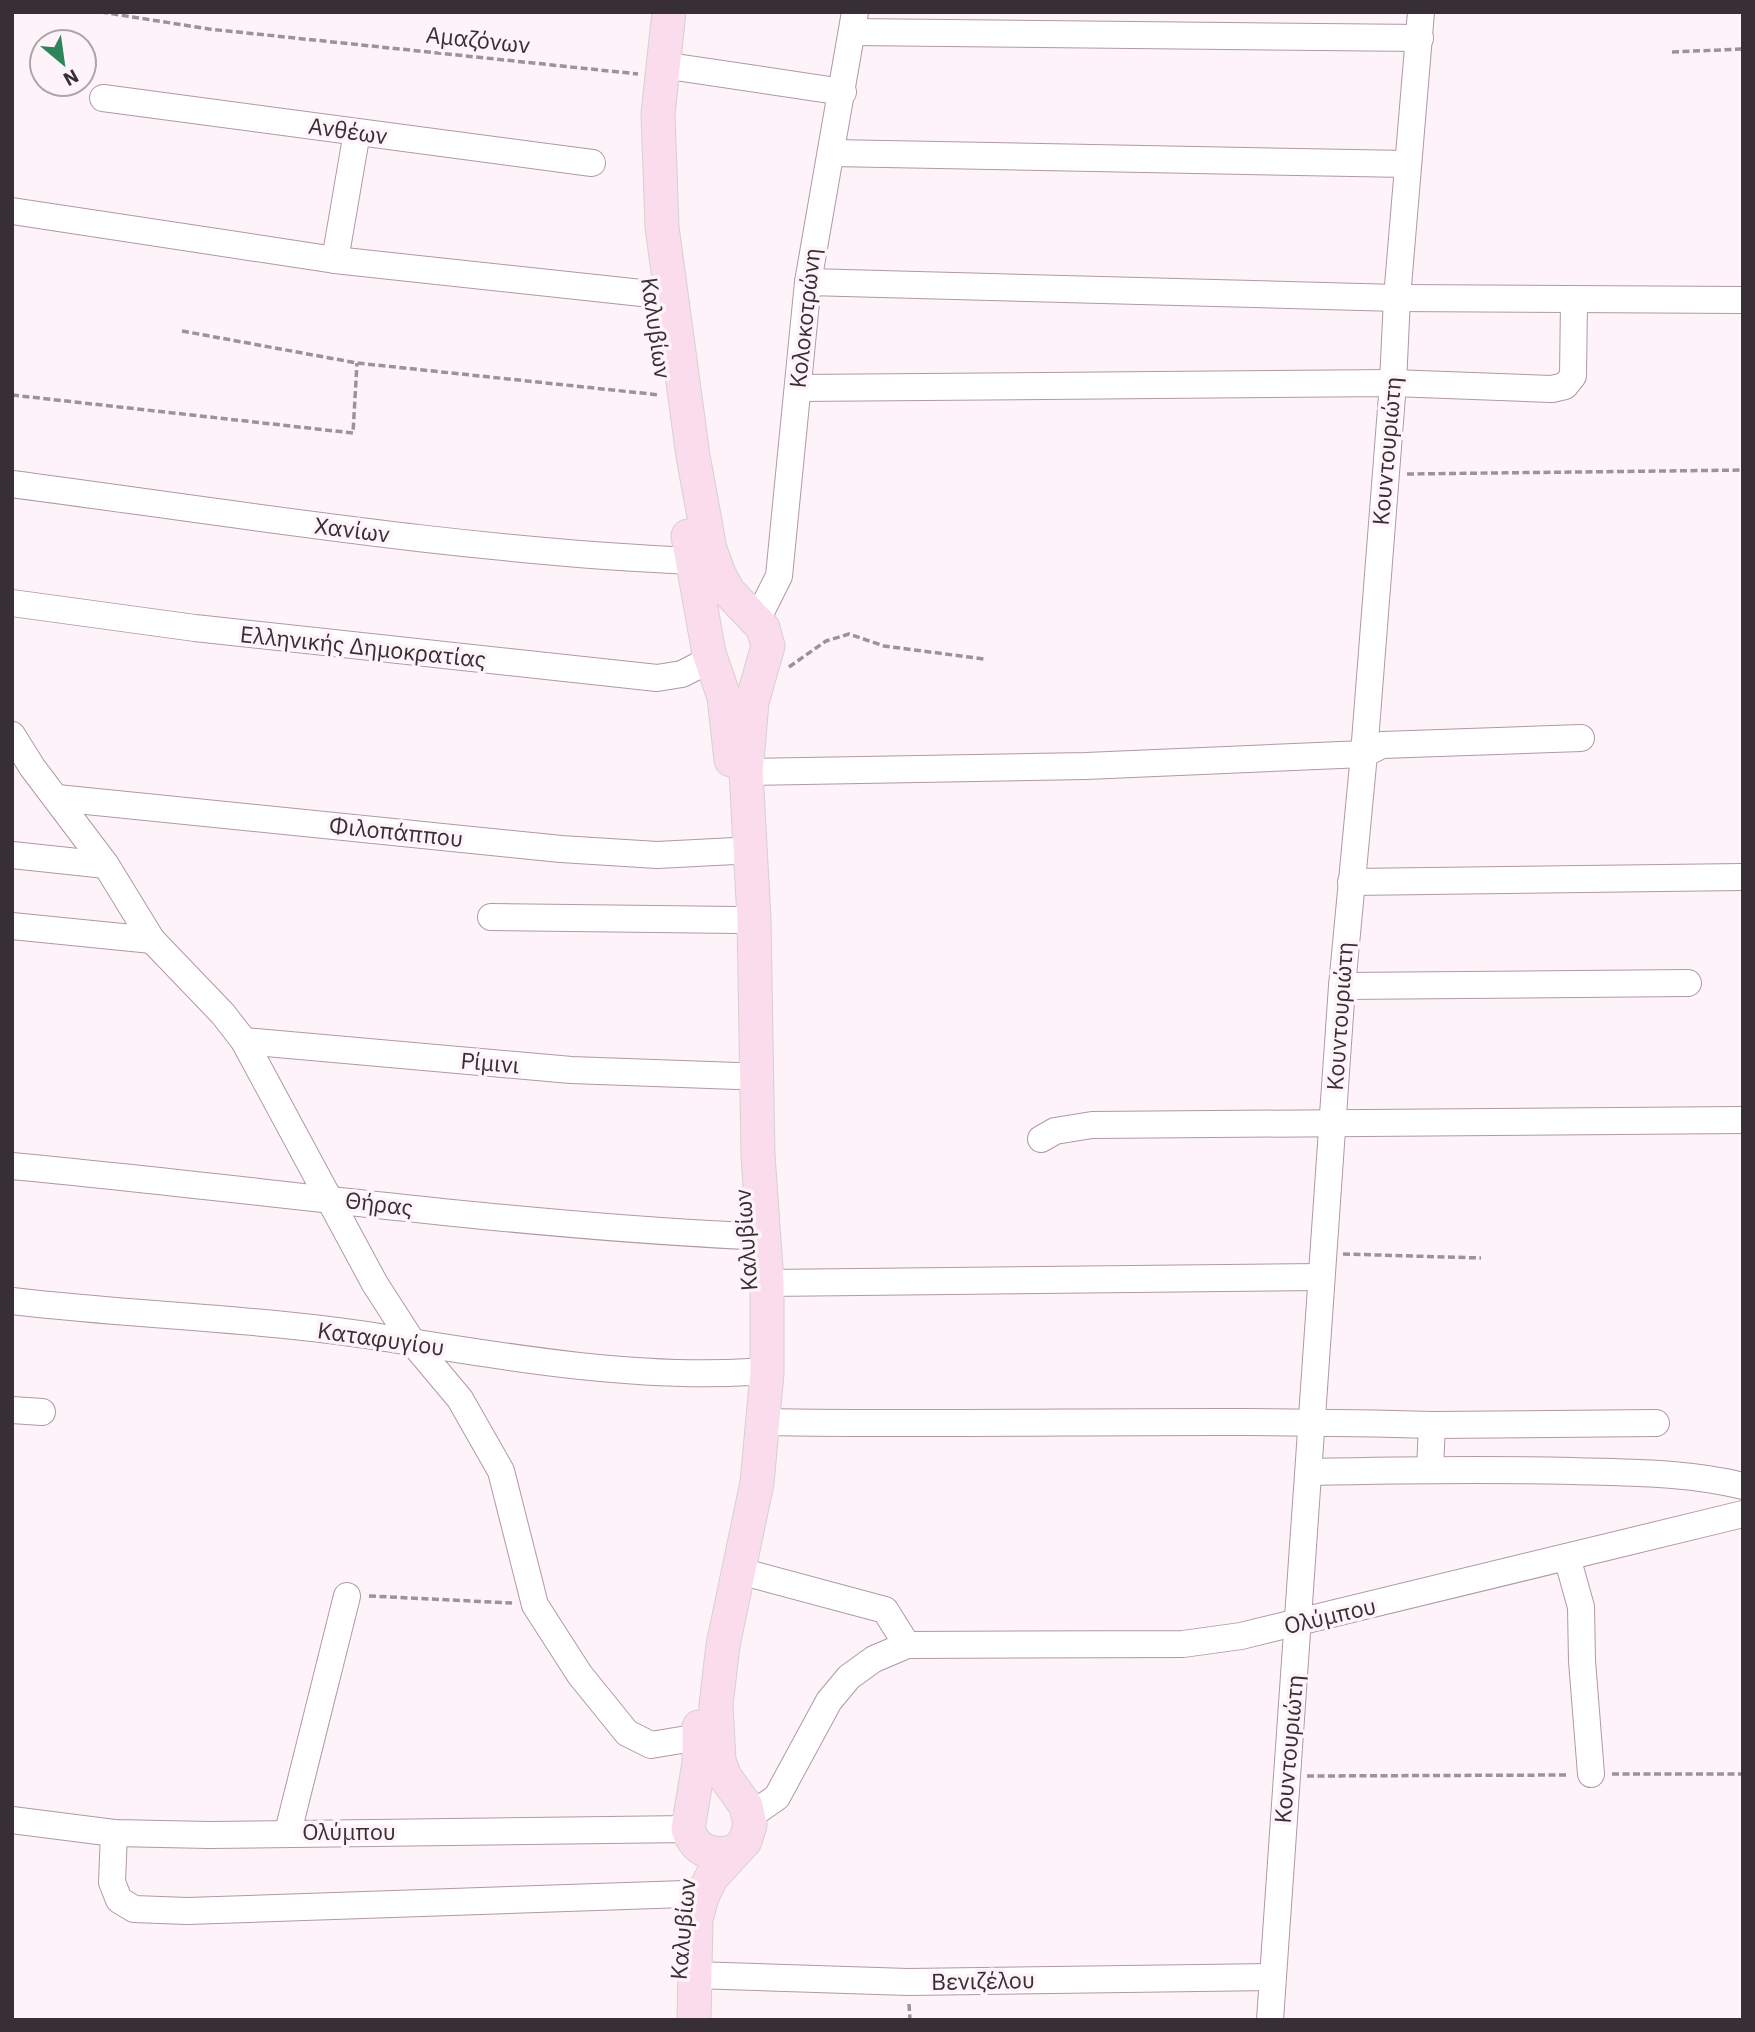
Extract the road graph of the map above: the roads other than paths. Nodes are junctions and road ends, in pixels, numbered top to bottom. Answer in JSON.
{"nodes":[{"id":1,"x":649,"y":12,"type":"edge"},
{"id":2,"x":669,"y":12,"type":"edge"},
{"id":3,"x":854,"y":22,"type":"edge"},
{"id":4,"x":1420,"y":25,"type":"edge"},
{"id":5,"x":652,"y":70,"type":"junction"},
{"id":6,"x":843,"y":92,"type":"junction"},
{"id":7,"x":103,"y":98,"type":"dead end"},
{"id":8,"x":357,"y":132,"type":"junction"},
{"id":9,"x":831,"y":153,"type":"junction"},
{"id":10,"x":592,"y":163,"type":"dead end"},
{"id":11,"x":1407,"y":164,"type":"junction"},
{"id":12,"x":12,"y":211,"type":"edge"},
{"id":13,"x":335,"y":260,"type":"junction"},
{"id":14,"x":807,"y":282,"type":"junction"},
{"id":15,"x":651,"y":293,"type":"junction"},
{"id":16,"x":1397,"y":298,"type":"junction"},
{"id":17,"x":1743,"y":300,"type":"edge"},
{"id":18,"x":1574,"y":301,"type":"junction"},
{"id":19,"x":1393,"y":383,"type":"junction"},
{"id":20,"x":798,"y":388,"type":"junction"},
{"id":21,"x":12,"y":484,"type":"edge"},
{"id":22,"x":693,"y":561,"type":"junction"},
{"id":23,"x":12,"y":603,"type":"edge"},
{"id":24,"x":754,"y":620,"type":"junction"},
{"id":25,"x":711,"y":655,"type":"junction"},
{"id":26,"x":765,"y":659,"type":"junction"},
{"id":27,"x":12,"y":735,"type":"edge"},
{"id":28,"x":1581,"y":738,"type":"dead end"},
{"id":29,"x":1364,"y":754,"type":"junction"},
{"id":30,"x":746,"y":772,"type":"junction"},
{"id":31,"x":57,"y":798,"type":"junction"},
{"id":32,"x":735,"y":851,"type":"junction"},
{"id":33,"x":12,"y":855,"type":"edge"},
{"id":34,"x":106,"y":865,"type":"junction"},
{"id":35,"x":1743,"y":877,"type":"edge"},
{"id":36,"x":1351,"y":882,"type":"junction"},
{"id":37,"x":491,"y":917,"type":"dead end"},
{"id":38,"x":738,"y":920,"type":"junction"},
{"id":39,"x":12,"y":926,"type":"edge"},
{"id":40,"x":152,"y":940,"type":"junction"},
{"id":41,"x":1688,"y":983,"type":"dead end"},
{"id":42,"x":1342,"y":986,"type":"junction"},
{"id":43,"x":244,"y":1041,"type":"junction"},
{"id":44,"x":737,"y":1076,"type":"junction"},
{"id":45,"x":1743,"y":1120,"type":"edge"},
{"id":46,"x":1332,"y":1123,"type":"junction"},
{"id":47,"x":1041,"y":1139,"type":"dead end"},
{"id":48,"x":12,"y":1166,"type":"edge"},
{"id":49,"x":327,"y":1198,"type":"junction"},
{"id":50,"x":746,"y":1236,"type":"junction"},
{"id":51,"x":1322,"y":1265,"type":"junction"},
{"id":52,"x":767,"y":1283,"type":"junction"},
{"id":53,"x":12,"y":1301,"type":"edge"},
{"id":54,"x":413,"y":1343,"type":"junction"},
{"id":55,"x":750,"y":1371,"type":"junction"},
{"id":56,"x":12,"y":1410,"type":"edge"},
{"id":57,"x":42,"y":1412,"type":"dead end"},
{"id":58,"x":1312,"y":1421,"type":"junction"},
{"id":59,"x":764,"y":1422,"type":"junction"},
{"id":60,"x":1656,"y":1423,"type":"dead end"},
{"id":61,"x":1432,"y":1424,"type":"junction"},
{"id":62,"x":1430,"y":1469,"type":"junction"},
{"id":63,"x":1310,"y":1472,"type":"junction"},
{"id":64,"x":1743,"y":1486,"type":"edge"},
{"id":65,"x":1743,"y":1514,"type":"edge"},
{"id":66,"x":1567,"y":1557,"type":"junction"},
{"id":67,"x":740,"y":1571,"type":"junction"},
{"id":68,"x":347,"y":1596,"type":"road end"},
{"id":69,"x":1300,"y":1624,"type":"junction"},
{"id":70,"x":907,"y":1645,"type":"junction"},
{"id":71,"x":699,"y":1737,"type":"junction"},
{"id":72,"x":1591,"y":1774,"type":"road end"},
{"id":73,"x":744,"y":1807,"type":"junction"},
{"id":74,"x":12,"y":1820,"type":"edge"},
{"id":75,"x":689,"y":1827,"type":"junction"},
{"id":76,"x":288,"y":1832,"type":"junction"},
{"id":77,"x":114,"y":1833,"type":"junction"},
{"id":78,"x":732,"y":1852,"type":"junction"},
{"id":79,"x":685,"y":1894,"type":"junction"},
{"id":80,"x":694,"y":1975,"type":"junction"},
{"id":81,"x":1272,"y":1977,"type":"junction"},
{"id":82,"x":677,"y":2020,"type":"edge"},
{"id":83,"x":694,"y":2020,"type":"edge"},
{"id":84,"x":1270,"y":2020,"type":"edge"}],
"edges":[{"from":1,"to":5,"type":"main road","name":"Καλυβίων"},
{"from":2,"to":5,"type":"main road","name":"Καλυβίων"},
{"from":3,"to":4,"type":"street"},
{"from":3,"to":6,"type":"street","name":"Κολοκοτρώνη"},
{"from":4,"to":11,"type":"street","name":"Κουντουριώτη"},
{"from":5,"to":6,"type":"street"},
{"from":5,"to":15,"type":"main road","name":"Καλυβίων"},
{"from":5,"to":24,"type":"main road","name":"Καλυβίων"},
{"from":6,"to":9,"type":"street","name":"Κολοκοτρώνη"},
{"from":7,"to":8,"type":"street","name":"Ανθέων"},
{"from":8,"to":10,"type":"street","name":"Ανθέων"},
{"from":8,"to":13,"type":"street"},
{"from":9,"to":11,"type":"street"},
{"from":9,"to":14,"type":"street","name":"Κολοκοτρώνη"},
{"from":11,"to":16,"type":"street","name":"Κουντουριώτη"},
{"from":12,"to":13,"type":"street"},
{"from":13,"to":15,"type":"street"},
{"from":14,"to":16,"type":"street"},
{"from":14,"to":20,"type":"street","name":"Κολοκοτρώνη"},
{"from":15,"to":22,"type":"main road","name":"Καλυβίων"},
{"from":16,"to":18,"type":"street"},
{"from":16,"to":19,"type":"street","name":"Κουντουριώτη"},
{"from":17,"to":18,"type":"street"},
{"from":18,"to":19,"type":"street"},
{"from":19,"to":20,"type":"street"},
{"from":19,"to":29,"type":"street","name":"Κουντουριώτη"},
{"from":20,"to":24,"type":"street","name":"Κολοκοτρώνη"},
{"from":21,"to":22,"type":"street","name":"Χανίων"},
{"from":22,"to":25,"type":"main road","name":"Καλυβίων"},
{"from":23,"to":25,"type":"street","name":"Ελληνικής Δημοκρατίας"},
{"from":24,"to":25,"type":"main road"},
{"from":24,"to":26,"type":"main road","name":"Καλυβίων"},
{"from":25,"to":26,"type":"main road"},
{"from":25,"to":32,"type":"main road","name":"Καλυβίων"},
{"from":26,"to":30,"type":"main road","name":"Καλυβίων"},
{"from":27,"to":31,"type":"street"},
{"from":28,"to":29,"type":"street"},
{"from":29,"to":30,"type":"street"},
{"from":29,"to":36,"type":"street","name":"Κουντουριώτη"},
{"from":30,"to":52,"type":"main road","name":"Καλυβίων"},
{"from":31,"to":32,"type":"street","name":"Φιλοπάππου"},
{"from":31,"to":34,"type":"street"},
{"from":32,"to":38,"type":"main road","name":"Καλυβίων"},
{"from":33,"to":34,"type":"street"},
{"from":34,"to":40,"type":"street"},
{"from":35,"to":36,"type":"street"},
{"from":36,"to":42,"type":"street","name":"Κουντουριώτη"},
{"from":37,"to":38,"type":"street"},
{"from":38,"to":44,"type":"main road","name":"Καλυβίων"},
{"from":39,"to":40,"type":"street"},
{"from":40,"to":43,"type":"street"},
{"from":41,"to":42,"type":"street"},
{"from":42,"to":46,"type":"street","name":"Κουντουριώτη"},
{"from":43,"to":44,"type":"street","name":"Ρίμινι"},
{"from":43,"to":49,"type":"street"},
{"from":44,"to":50,"type":"main road","name":"Καλυβίων"},
{"from":45,"to":46,"type":"street"},
{"from":46,"to":47,"type":"street"},
{"from":46,"to":51,"type":"street","name":"Κουντουριώτη"},
{"from":48,"to":49,"type":"street","name":"Θήρας"},
{"from":49,"to":50,"type":"street","name":"Θήρας"},
{"from":49,"to":54,"type":"street"},
{"from":50,"to":55,"type":"main road","name":"Καλυβίων"},
{"from":51,"to":52,"type":"street"},
{"from":51,"to":58,"type":"street","name":"Κουντουριώτη"},
{"from":52,"to":59,"type":"main road","name":"Καλυβίων"},
{"from":53,"to":54,"type":"street","name":"Καταφυγίου"},
{"from":54,"to":55,"type":"street","name":"Καταφυγίου"},
{"from":54,"to":71,"type":"street"},
{"from":55,"to":71,"type":"main road","name":"Καλυβίων"},
{"from":56,"to":57,"type":"street"},
{"from":58,"to":59,"type":"street"},
{"from":58,"to":61,"type":"street"},
{"from":58,"to":63,"type":"street","name":"Κουντουριώτη"},
{"from":59,"to":67,"type":"main road","name":"Καλυβίων"},
{"from":60,"to":61,"type":"street"},
{"from":61,"to":62,"type":"street"},
{"from":62,"to":63,"type":"street"},
{"from":62,"to":64,"type":"street"},
{"from":63,"to":69,"type":"street","name":"Κουντουριώτη"},
{"from":65,"to":66,"type":"street","name":"Ολύμπου"},
{"from":66,"to":69,"type":"street","name":"Ολύμπου"},
{"from":66,"to":72,"type":"street"},
{"from":67,"to":70,"type":"street"},
{"from":67,"to":73,"type":"main road","name":"Καλυβίων"},
{"from":68,"to":76,"type":"street"},
{"from":69,"to":70,"type":"street","name":"Ολύμπου"},
{"from":69,"to":81,"type":"street","name":"Κουντουριώτη"},
{"from":70,"to":73,"type":"street"},
{"from":71,"to":75,"type":"main road","name":"Καλυβίων"},
{"from":73,"to":75,"type":"main road"},
{"from":73,"to":78,"type":"main road","name":"Καλυβίων"},
{"from":74,"to":77,"type":"street","name":"Ολύμπου"},
{"from":75,"to":76,"type":"street","name":"Ολύμπου"},
{"from":75,"to":78,"type":"main road","name":"Καλυβίων"},
{"from":75,"to":79,"type":"main road","name":"Καλυβίων"},
{"from":76,"to":77,"type":"street","name":"Ολύμπου"},
{"from":77,"to":79,"type":"street"},
{"from":78,"to":80,"type":"main road","name":"Καλυβίων"},
{"from":79,"to":82,"type":"main road","name":"Καλυβίων"},
{"from":80,"to":81,"type":"street","name":"Βενιζέλου"},
{"from":80,"to":83,"type":"main road","name":"Καλυβίων"},
{"from":81,"to":84,"type":"street","name":"Κουντουριώτη"}]}
